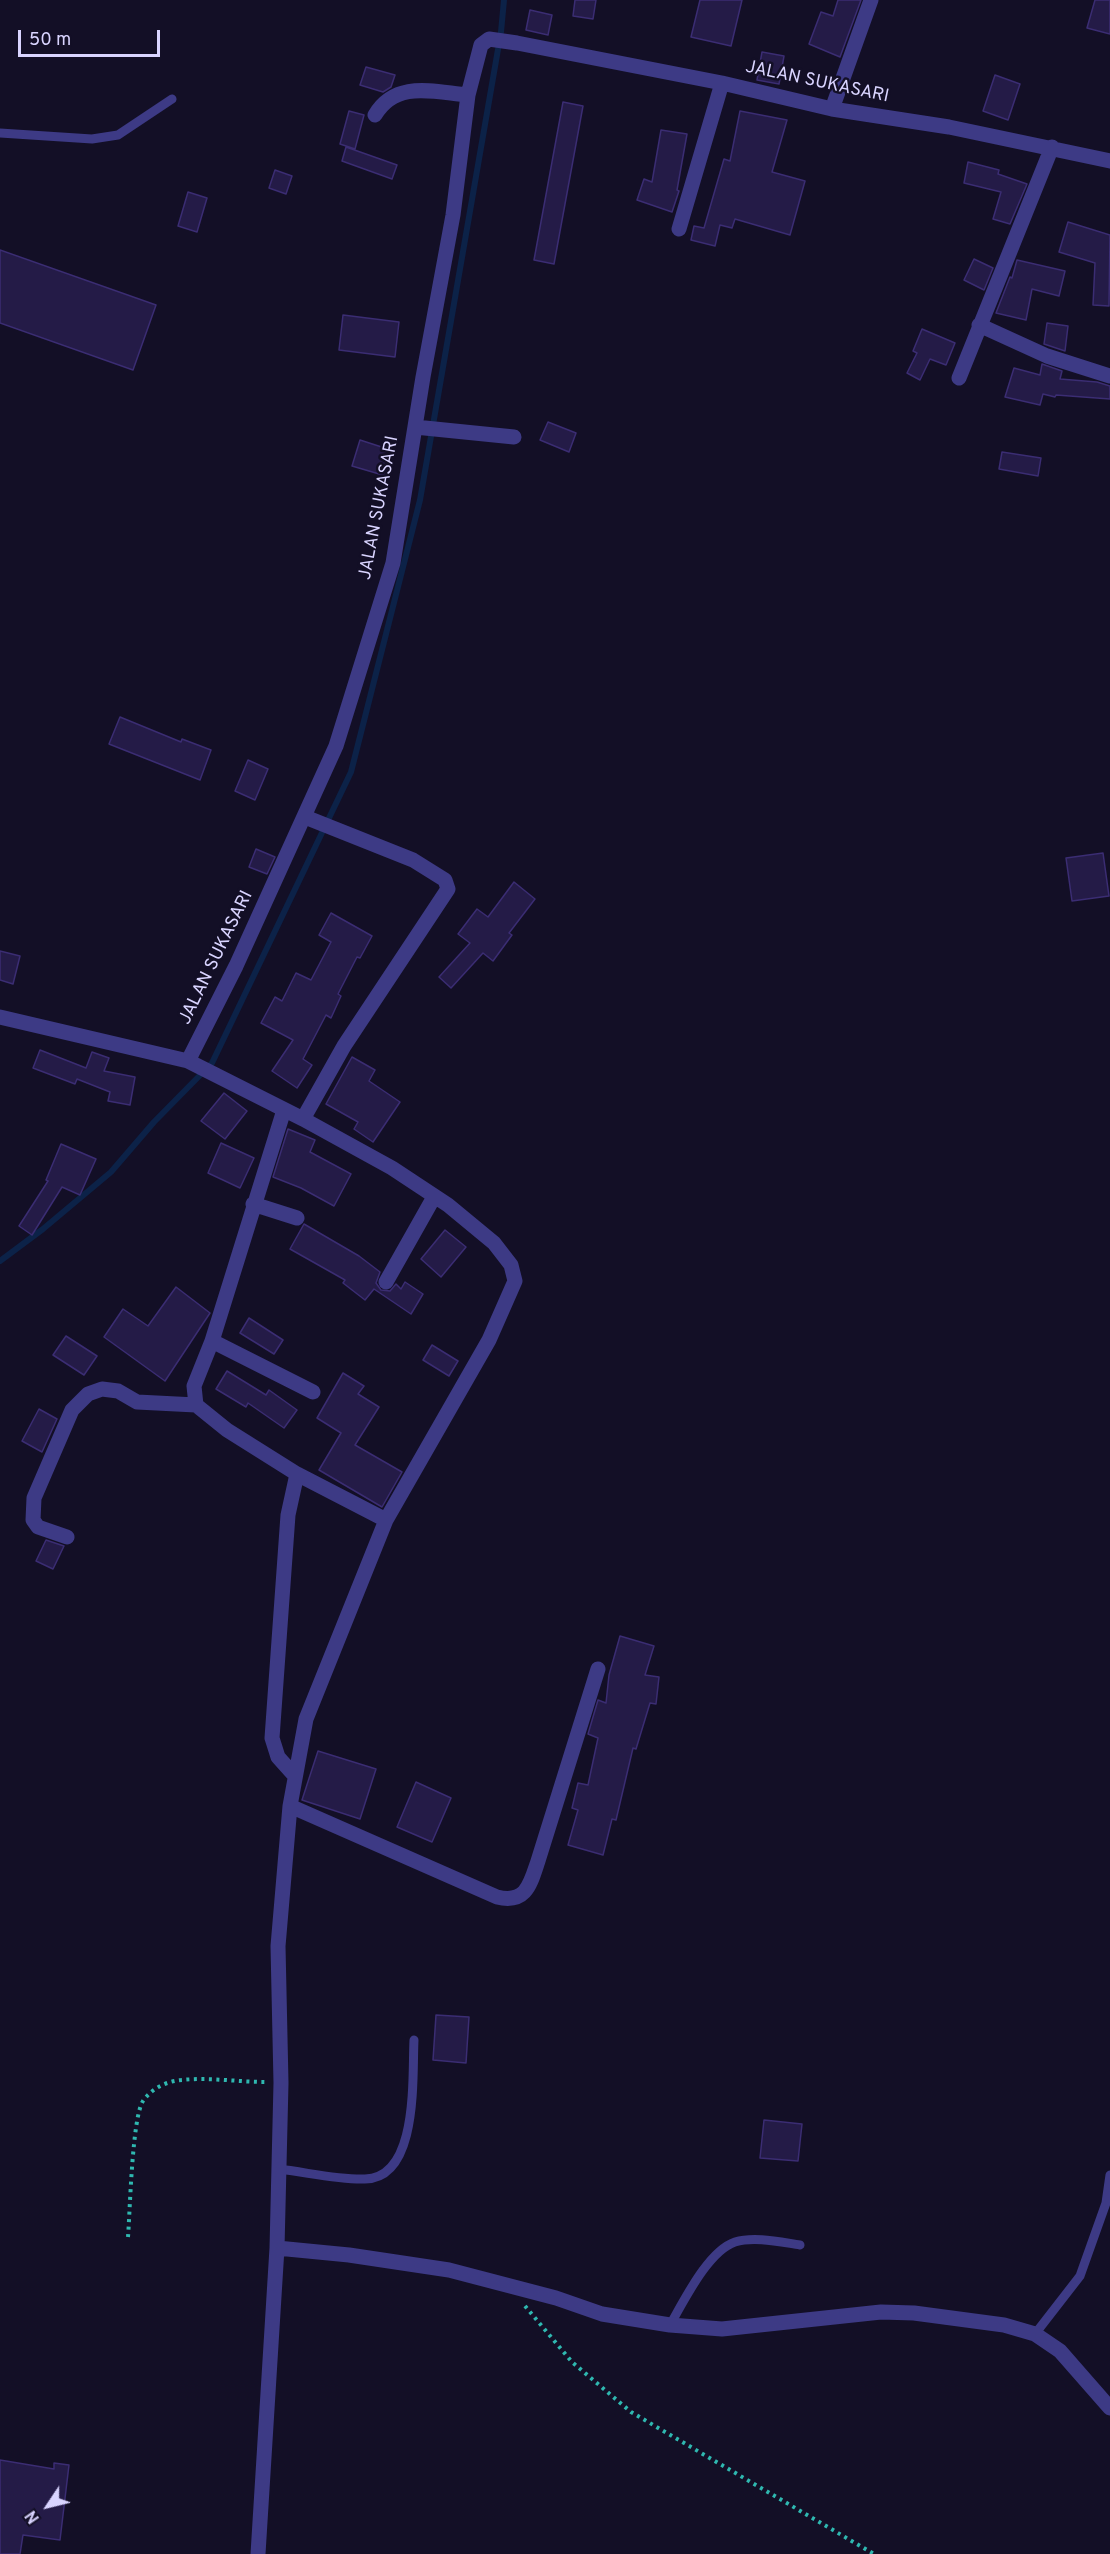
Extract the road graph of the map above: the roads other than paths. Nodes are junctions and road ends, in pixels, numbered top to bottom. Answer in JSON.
{"nodes":[{"id":1,"x":871,"y":0,"type":"edge"},
{"id":2,"x":722,"y":83,"type":"junction"},
{"id":3,"x":468,"y":95,"type":"junction"},
{"id":4,"x":172,"y":99,"type":"dead end"},
{"id":5,"x":832,"y":109,"type":"junction"},
{"id":6,"x":375,"y":115,"type":"dead end"},
{"id":7,"x":0,"y":133,"type":"edge"},
{"id":8,"x":1052,"y":147,"type":"junction"},
{"id":9,"x":1110,"y":161,"type":"edge"},
{"id":10,"x":679,"y":229,"type":"dead end"},
{"id":11,"x":979,"y":325,"type":"junction"},
{"id":12,"x":1110,"y":376,"type":"edge"},
{"id":13,"x":959,"y":378,"type":"dead end"},
{"id":14,"x":419,"y":427,"type":"junction"},
{"id":15,"x":514,"y":437,"type":"dead end"},
{"id":16,"x":310,"y":820,"type":"junction"},
{"id":17,"x":0,"y":1017,"type":"edge"},
{"id":18,"x":193,"y":1064,"type":"junction"},
{"id":19,"x":284,"y":1110,"type":"junction"},
{"id":20,"x":303,"y":1119,"type":"junction"},
{"id":21,"x":434,"y":1197,"type":"junction"},
{"id":22,"x":254,"y":1204,"type":"junction"},
{"id":23,"x":297,"y":1218,"type":"dead end"},
{"id":24,"x":386,"y":1282,"type":"dead end"},
{"id":25,"x":212,"y":1341,"type":"junction"},
{"id":26,"x":313,"y":1392,"type":"dead end"},
{"id":27,"x":196,"y":1405,"type":"junction"},
{"id":28,"x":297,"y":1474,"type":"junction"},
{"id":29,"x":386,"y":1520,"type":"junction"},
{"id":30,"x":67,"y":1538,"type":"dead end"},
{"id":31,"x":598,"y":1670,"type":"dead end"},
{"id":32,"x":296,"y":1776,"type":"junction"},
{"id":33,"x":290,"y":1806,"type":"junction"},
{"id":34,"x":414,"y":2040,"type":"dead end"},
{"id":35,"x":278,"y":2169,"type":"junction"},
{"id":36,"x":1110,"y":2175,"type":"edge"},
{"id":37,"x":800,"y":2244,"type":"dead end"},
{"id":38,"x":278,"y":2248,"type":"junction"},
{"id":39,"x":670,"y":2325,"type":"junction"},
{"id":40,"x":1035,"y":2334,"type":"junction"},
{"id":41,"x":1110,"y":2408,"type":"edge"},
{"id":42,"x":258,"y":2554,"type":"edge"}],
"edges":[{"from":1,"to":5,"type":"street"},
{"from":2,"to":3,"type":"street","name":"JALAN SUKASARI"},
{"from":2,"to":5,"type":"street","name":"JALAN SUKASARI"},
{"from":2,"to":10,"type":"street"},
{"from":3,"to":6,"type":"street"},
{"from":3,"to":14,"type":"street","name":"JALAN SUKASARI"},
{"from":4,"to":7,"type":"lane"},
{"from":5,"to":8,"type":"street","name":"JALAN SUKASARI"},
{"from":8,"to":9,"type":"street","name":"JALAN SUKASARI"},
{"from":8,"to":11,"type":"street"},
{"from":11,"to":12,"type":"street"},
{"from":11,"to":13,"type":"street"},
{"from":14,"to":15,"type":"street"},
{"from":14,"to":16,"type":"street","name":"JALAN SUKASARI"},
{"from":16,"to":18,"type":"street","name":"JALAN SUKASARI"},
{"from":16,"to":20,"type":"street"},
{"from":17,"to":18,"type":"street"},
{"from":18,"to":19,"type":"street"},
{"from":19,"to":20,"type":"street"},
{"from":19,"to":22,"type":"street"},
{"from":20,"to":21,"type":"street"},
{"from":21,"to":24,"type":"street"},
{"from":21,"to":29,"type":"street"},
{"from":22,"to":23,"type":"street"},
{"from":22,"to":25,"type":"street"},
{"from":25,"to":26,"type":"street"},
{"from":25,"to":27,"type":"street"},
{"from":27,"to":28,"type":"street"},
{"from":27,"to":30,"type":"street"},
{"from":28,"to":29,"type":"street"},
{"from":28,"to":32,"type":"street"},
{"from":29,"to":32,"type":"street"},
{"from":31,"to":33,"type":"street"},
{"from":32,"to":33,"type":"street"},
{"from":33,"to":35,"type":"street"},
{"from":34,"to":35,"type":"lane"},
{"from":35,"to":38,"type":"street"},
{"from":36,"to":40,"type":"lane"},
{"from":37,"to":39,"type":"lane"},
{"from":38,"to":39,"type":"street"},
{"from":38,"to":42,"type":"street"},
{"from":39,"to":40,"type":"street"},
{"from":40,"to":41,"type":"street"}]}
